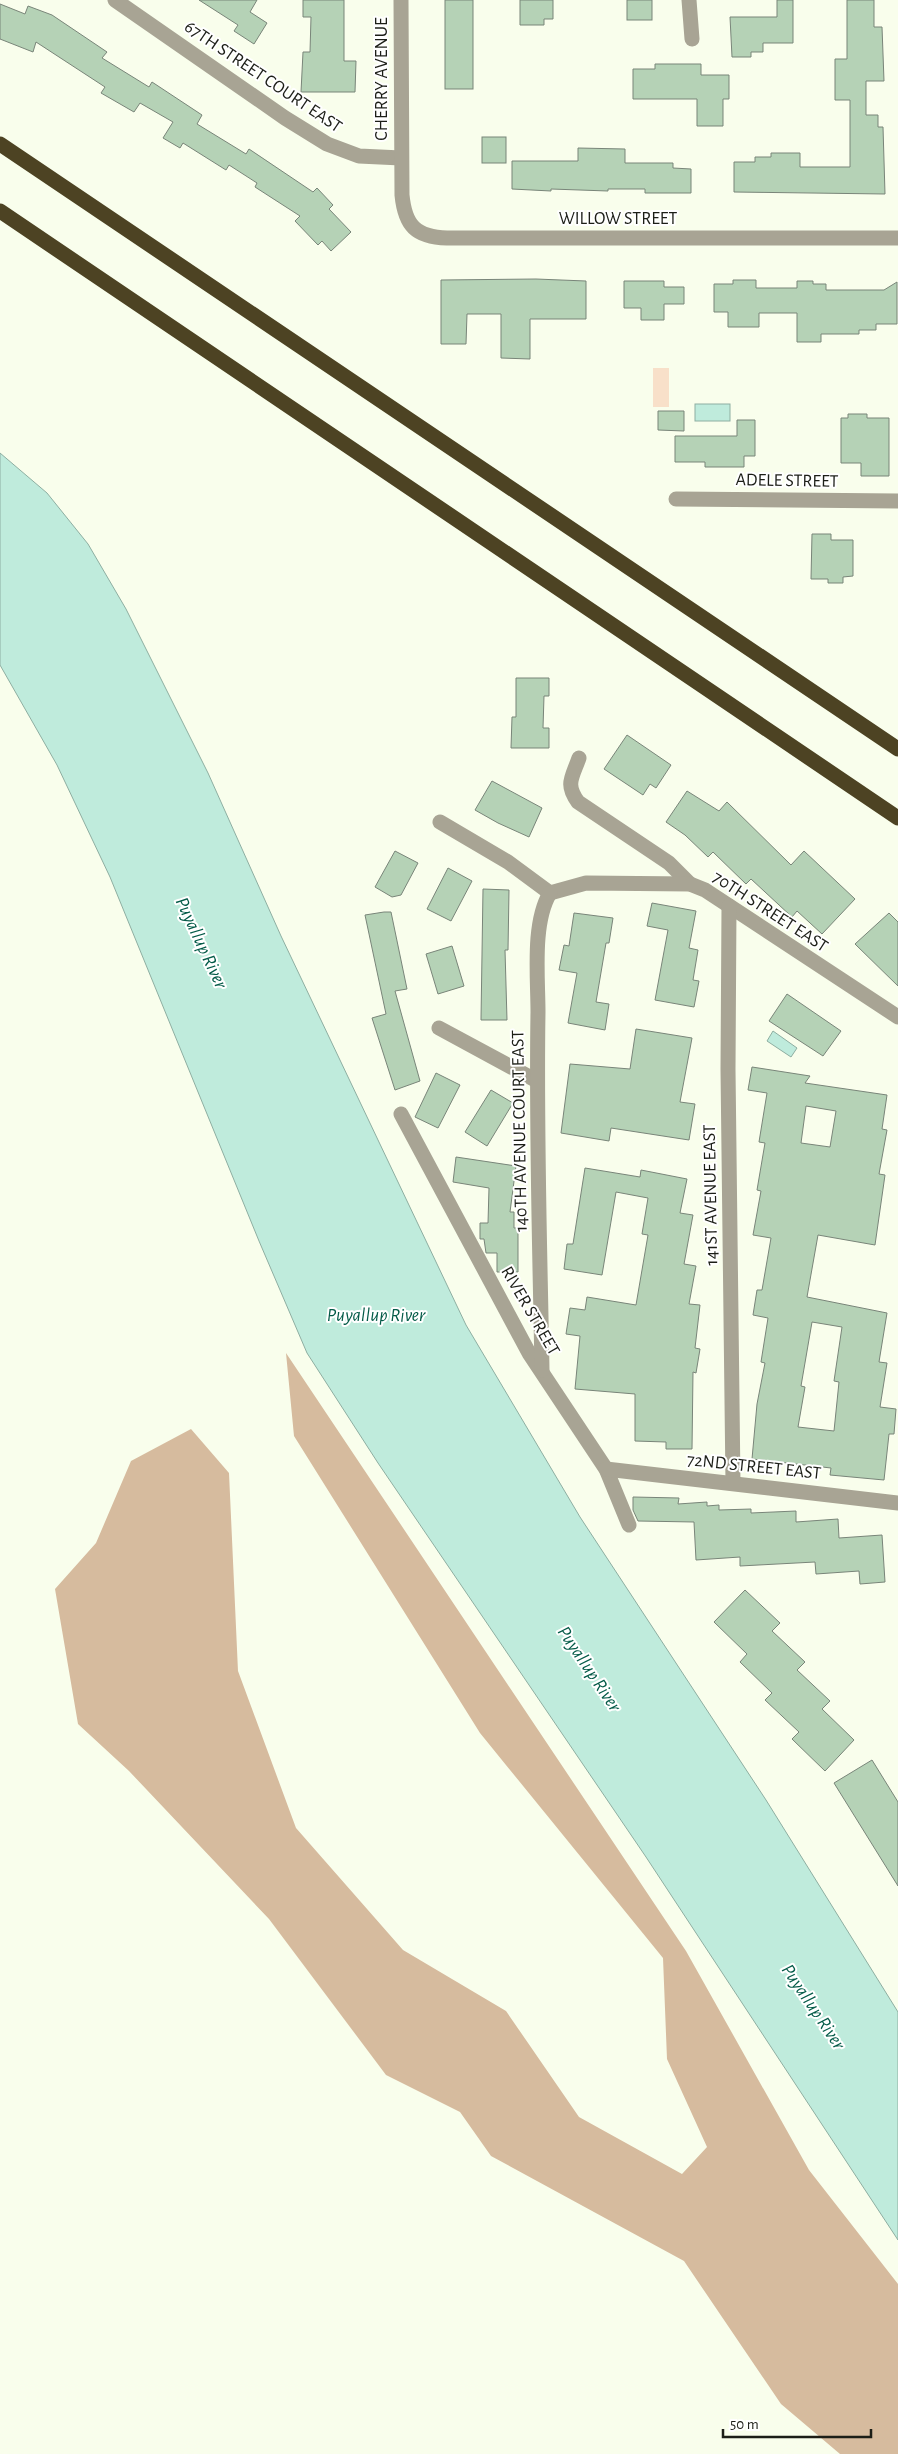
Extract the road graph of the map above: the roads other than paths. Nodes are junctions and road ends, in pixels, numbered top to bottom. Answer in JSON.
{"nodes":[{"id":1,"x":115,"y":0,"type":"edge"},
{"id":2,"x":401,"y":0,"type":"edge"},
{"id":3,"x":689,"y":0,"type":"edge"},
{"id":4,"x":692,"y":39,"type":"dead end"},
{"id":5,"x":0,"y":144,"type":"edge"},
{"id":6,"x":401,"y":158,"type":"junction"},
{"id":7,"x":0,"y":211,"type":"edge"},
{"id":8,"x":898,"y":238,"type":"edge"},
{"id":9,"x":676,"y":499,"type":"dead end"},
{"id":10,"x":898,"y":501,"type":"edge"},
{"id":11,"x":898,"y":749,"type":"edge"},
{"id":12,"x":579,"y":758,"type":"dead end"},
{"id":13,"x":898,"y":818,"type":"edge"},
{"id":14,"x":440,"y":822,"type":"dead end"},
{"id":15,"x":690,"y":884,"type":"junction"},
{"id":16,"x":550,"y":893,"type":"junction"},
{"id":17,"x":729,"y":906,"type":"junction"},
{"id":18,"x":898,"y":1017,"type":"edge"},
{"id":19,"x":438,"y":1028,"type":"dead end"},
{"id":20,"x":537,"y":1081,"type":"junction"},
{"id":21,"x":401,"y":1114,"type":"dead end"},
{"id":22,"x":542,"y":1370,"type":"junction"},
{"id":23,"x":606,"y":1469,"type":"junction"},
{"id":24,"x":733,"y":1483,"type":"junction"},
{"id":25,"x":898,"y":1503,"type":"edge"},
{"id":26,"x":630,"y":1525,"type":"dead end"}],
"edges":[{"from":1,"to":6,"type":"street","name":"67TH STREET COURT EAST"},
{"from":2,"to":6,"type":"street","name":"CHERRY AVENUE"},
{"from":3,"to":4,"type":"street"},
{"from":5,"to":11,"type":"highway"},
{"from":6,"to":8,"type":"street","name":"WILLOW STREET"},
{"from":7,"to":13,"type":"highway"},
{"from":9,"to":10,"type":"street","name":"ADELE STREET"},
{"from":12,"to":15,"type":"street"},
{"from":14,"to":16,"type":"street"},
{"from":15,"to":16,"type":"street","name":"70TH STREET EAST"},
{"from":15,"to":17,"type":"street","name":"70TH STREET EAST"},
{"from":16,"to":20,"type":"street","name":"140TH AVENUE COURT EAST"},
{"from":17,"to":18,"type":"street","name":"70TH STREET EAST"},
{"from":17,"to":24,"type":"street","name":"141ST AVENUE EAST"},
{"from":19,"to":20,"type":"street"},
{"from":20,"to":22,"type":"street","name":"140TH AVENUE COURT EAST"},
{"from":21,"to":22,"type":"street","name":"RIVER STREET"},
{"from":22,"to":23,"type":"street","name":"RIVER STREET"},
{"from":23,"to":24,"type":"street","name":"72ND STREET EAST"},
{"from":23,"to":26,"type":"street","name":"RIVER STREET"},
{"from":24,"to":25,"type":"street","name":"72ND STREET EAST"}]}
